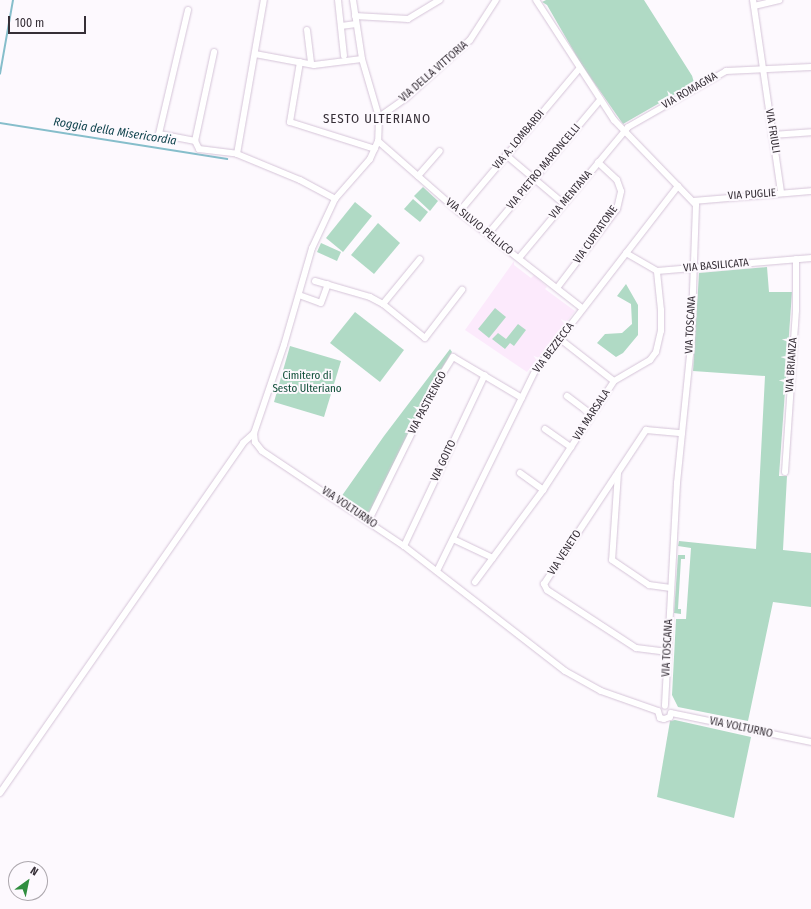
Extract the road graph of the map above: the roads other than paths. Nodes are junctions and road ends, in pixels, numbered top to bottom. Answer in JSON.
{"nodes":[{"id":1,"x":264,"y":0,"type":"edge"},
{"id":2,"x":338,"y":0,"type":"edge"},
{"id":3,"x":353,"y":0,"type":"edge"},
{"id":4,"x":440,"y":0,"type":"edge"},
{"id":5,"x":496,"y":0,"type":"edge"},
{"id":6,"x":536,"y":0,"type":"edge"},
{"id":7,"x":779,"y":0,"type":"edge"},
{"id":8,"x":754,"y":3,"type":"edge"},
{"id":9,"x":188,"y":10,"type":"dead end"},
{"id":10,"x":355,"y":16,"type":"junction"},
{"id":11,"x":356,"y":24,"type":"junction"},
{"id":12,"x":341,"y":26,"type":"junction"},
{"id":13,"x":306,"y":30,"type":"dead end"},
{"id":14,"x":214,"y":52,"type":"dead end"},
{"id":15,"x":255,"y":54,"type":"junction"},
{"id":16,"x":344,"y":56,"type":"dead end"},
{"id":17,"x":362,"y":59,"type":"junction"},
{"id":18,"x":300,"y":62,"type":"junction"},
{"id":19,"x":311,"y":64,"type":"junction"},
{"id":20,"x":811,"y":67,"type":"edge"},
{"id":21,"x":579,"y":69,"type":"junction"},
{"id":22,"x":761,"y":69,"type":"junction"},
{"id":23,"x":600,"y":100,"type":"junction"},
{"id":24,"x":379,"y":117,"type":"junction"},
{"id":25,"x":624,"y":132,"type":"junction"},
{"id":26,"x":811,"y":132,"type":"edge"},
{"id":27,"x":772,"y":135,"type":"junction"},
{"id":28,"x":195,"y":141,"type":"junction"},
{"id":29,"x":378,"y":141,"type":"junction"},
{"id":30,"x":375,"y":149,"type":"junction"},
{"id":31,"x":440,"y":151,"type":"dead end"},
{"id":32,"x":238,"y":154,"type":"junction"},
{"id":33,"x":506,"y":155,"type":"junction"},
{"id":34,"x":598,"y":162,"type":"junction"},
{"id":35,"x":418,"y":176,"type":"junction"},
{"id":36,"x":534,"y":179,"type":"junction"},
{"id":37,"x":678,"y":186,"type":"junction"},
{"id":38,"x":811,"y":191,"type":"edge"},
{"id":39,"x":781,"y":193,"type":"junction"},
{"id":40,"x":336,"y":199,"type":"junction"},
{"id":41,"x":693,"y":201,"type":"junction"},
{"id":42,"x":564,"y":204,"type":"junction"},
{"id":43,"x":459,"y":212,"type":"junction"},
{"id":44,"x":488,"y":234,"type":"junction"},
{"id":45,"x":626,"y":253,"type":"junction"},
{"id":46,"x":519,"y":258,"type":"junction"},
{"id":47,"x":811,"y":258,"type":"edge"},
{"id":48,"x":420,"y":259,"type":"dead end"},
{"id":49,"x":796,"y":259,"type":"junction"},
{"id":50,"x":694,"y":269,"type":"junction"},
{"id":51,"x":657,"y":271,"type":"junction"},
{"id":52,"x":315,"y":281,"type":"dead end"},
{"id":53,"x":328,"y":284,"type":"junction"},
{"id":54,"x":557,"y":288,"type":"junction"},
{"id":55,"x":462,"y":290,"type":"dead end"},
{"id":56,"x":299,"y":295,"type":"junction"},
{"id":57,"x":383,"y":304,"type":"junction"},
{"id":58,"x":584,"y":309,"type":"junction"},
{"id":59,"x":560,"y":339,"type":"junction"},
{"id":60,"x":485,"y":375,"type":"junction"},
{"id":61,"x":614,"y":381,"type":"junction"},
{"id":62,"x":567,"y":396,"type":"dead end"},
{"id":63,"x":522,"y":398,"type":"junction"},
{"id":64,"x":592,"y":415,"type":"junction"},
{"id":65,"x":544,"y":429,"type":"dead end"},
{"id":66,"x":254,"y":433,"type":"junction"},
{"id":67,"x":682,"y":433,"type":"junction"},
{"id":68,"x":571,"y":447,"type":"junction"},
{"id":69,"x":618,"y":472,"type":"junction"},
{"id":70,"x":785,"y":472,"type":"dead end"},
{"id":71,"x":520,"y":473,"type":"dead end"},
{"id":72,"x":543,"y":490,"type":"junction"},
{"id":73,"x":369,"y":520,"type":"junction"},
{"id":74,"x":453,"y":539,"type":"junction"},
{"id":75,"x":404,"y":546,"type":"junction"},
{"id":76,"x":493,"y":558,"type":"junction"},
{"id":77,"x":437,"y":571,"type":"junction"},
{"id":78,"x":475,"y":582,"type":"dead end"},
{"id":79,"x":671,"y":588,"type":"junction"},
{"id":80,"x":668,"y":652,"type":"junction"},
{"id":81,"x":665,"y":706,"type":"junction"},
{"id":82,"x":658,"y":711,"type":"junction"},
{"id":83,"x":671,"y":713,"type":"junction"},
{"id":84,"x":811,"y":742,"type":"edge"},
{"id":85,"x":0,"y":793,"type":"edge"}],
"edges":[{"from":1,"to":15,"type":"street"},
{"from":2,"to":12,"type":"street"},
{"from":3,"to":10,"type":"street"},
{"from":4,"to":10,"type":"street"},
{"from":5,"to":24,"type":"street","name":"VIA DELLA VITTORIA"},
{"from":6,"to":21,"type":"street"},
{"from":7,"to":8,"type":"street"},
{"from":8,"to":22,"type":"street","name":"VIA FRIULI"},
{"from":9,"to":28,"type":"street"},
{"from":10,"to":11,"type":"street"},
{"from":11,"to":12,"type":"street"},
{"from":11,"to":17,"type":"street"},
{"from":12,"to":16,"type":"street"},
{"from":13,"to":19,"type":"street"},
{"from":14,"to":28,"type":"street"},
{"from":15,"to":18,"type":"street"},
{"from":15,"to":32,"type":"street"},
{"from":17,"to":19,"type":"street"},
{"from":17,"to":24,"type":"street"},
{"from":18,"to":19,"type":"street"},
{"from":18,"to":30,"type":"street"},
{"from":20,"to":22,"type":"street","name":"VIA ROMAGNA"},
{"from":21,"to":23,"type":"street"},
{"from":21,"to":33,"type":"street","name":"VIA A. LOMBARDI"},
{"from":22,"to":25,"type":"street","name":"VIA ROMAGNA"},
{"from":22,"to":27,"type":"street","name":"VIA FRIULI"},
{"from":23,"to":25,"type":"street"},
{"from":23,"to":36,"type":"street","name":"VIA PIETRO MARONCELLI"},
{"from":24,"to":29,"type":"street"},
{"from":25,"to":34,"type":"street","name":"VIA MENTANA"},
{"from":25,"to":37,"type":"street"},
{"from":26,"to":27,"type":"street"},
{"from":27,"to":39,"type":"street","name":"VIA FRIULI"},
{"from":28,"to":32,"type":"street"},
{"from":29,"to":30,"type":"street"},
{"from":29,"to":35,"type":"street","name":"VIA SILVIO PELLICO"},
{"from":30,"to":40,"type":"street"},
{"from":31,"to":35,"type":"street"},
{"from":32,"to":40,"type":"street"},
{"from":33,"to":36,"type":"street"},
{"from":33,"to":43,"type":"street","name":"VIA A. LOMBARDI"},
{"from":34,"to":42,"type":"street","name":"VIA MENTANA"},
{"from":34,"to":54,"type":"street","name":"VIA CURTATONE"},
{"from":35,"to":43,"type":"street","name":"VIA SILVIO PELLICO"},
{"from":36,"to":42,"type":"street"},
{"from":36,"to":44,"type":"street","name":"VIA PIETRO MARONCELLI"},
{"from":37,"to":41,"type":"street"},
{"from":37,"to":45,"type":"street","name":"VIA BEZZECCA"},
{"from":38,"to":39,"type":"street","name":"VIA PUGLIE"},
{"from":39,"to":41,"type":"street","name":"VIA PUGLIE"},
{"from":40,"to":56,"type":"street"},
{"from":41,"to":50,"type":"street","name":"VIA TOSCANA"},
{"from":42,"to":46,"type":"street","name":"VIA MENTANA"},
{"from":43,"to":44,"type":"street","name":"VIA SILVIO PELLICO"},
{"from":44,"to":46,"type":"street","name":"VIA SILVIO PELLICO"},
{"from":45,"to":51,"type":"street"},
{"from":45,"to":58,"type":"street","name":"VIA BEZZECCA"},
{"from":46,"to":54,"type":"street","name":"VIA SILVIO PELLICO"},
{"from":47,"to":49,"type":"street","name":"VIA BASILICATA"},
{"from":48,"to":57,"type":"street"},
{"from":49,"to":50,"type":"street","name":"VIA BASILICATA"},
{"from":49,"to":70,"type":"street","name":"VIA BRIANZA"},
{"from":50,"to":51,"type":"street","name":"VIA BASILICATA"},
{"from":50,"to":67,"type":"street","name":"VIA TOSCANA"},
{"from":51,"to":61,"type":"street","name":"VIA MARSALA"},
{"from":52,"to":53,"type":"street"},
{"from":53,"to":56,"type":"street"},
{"from":53,"to":57,"type":"street"},
{"from":54,"to":58,"type":"street","name":"VIA SILVIO PELLICO"},
{"from":55,"to":57,"type":"street"},
{"from":56,"to":66,"type":"street"},
{"from":58,"to":59,"type":"street","name":"VIA BEZZECCA"},
{"from":59,"to":61,"type":"street"},
{"from":59,"to":63,"type":"street","name":"VIA BEZZECCA"},
{"from":60,"to":63,"type":"street","name":"VIA PASTRENGO"},
{"from":60,"to":73,"type":"street","name":"VIA PASTRENGO"},
{"from":60,"to":75,"type":"street","name":"VIA GOITO"},
{"from":61,"to":64,"type":"street","name":"VIA MARSALA"},
{"from":62,"to":64,"type":"street"},
{"from":63,"to":74,"type":"street","name":"VIA BEZZECCA"},
{"from":64,"to":68,"type":"street","name":"VIA MARSALA"},
{"from":65,"to":68,"type":"street"},
{"from":66,"to":73,"type":"street","name":"VIA VOLTURNO"},
{"from":66,"to":85,"type":"street"},
{"from":67,"to":69,"type":"street","name":"VIA VENETO"},
{"from":67,"to":79,"type":"street","name":"VIA TOSCANA"},
{"from":68,"to":72,"type":"street","name":"VIA MARSALA"},
{"from":69,"to":79,"type":"street"},
{"from":69,"to":80,"type":"street","name":"VIA VENETO"},
{"from":71,"to":72,"type":"street"},
{"from":72,"to":76,"type":"street","name":"VIA MARSALA"},
{"from":73,"to":75,"type":"street","name":"VIA VOLTURNO"},
{"from":74,"to":76,"type":"street"},
{"from":74,"to":77,"type":"street","name":"VIA BEZZECCA"},
{"from":75,"to":77,"type":"street","name":"VIA VOLTURNO"},
{"from":76,"to":78,"type":"street","name":"VIA MARSALA"},
{"from":77,"to":82,"type":"street","name":"VIA VOLTURNO"},
{"from":79,"to":80,"type":"street","name":"VIA TOSCANA"},
{"from":80,"to":81,"type":"street","name":"VIA TOSCANA"},
{"from":81,"to":82,"type":"street"},
{"from":81,"to":83,"type":"street"},
{"from":82,"to":83,"type":"street","name":"VIA VOLTURNO"},
{"from":83,"to":84,"type":"street","name":"VIA VOLTURNO"}]}
